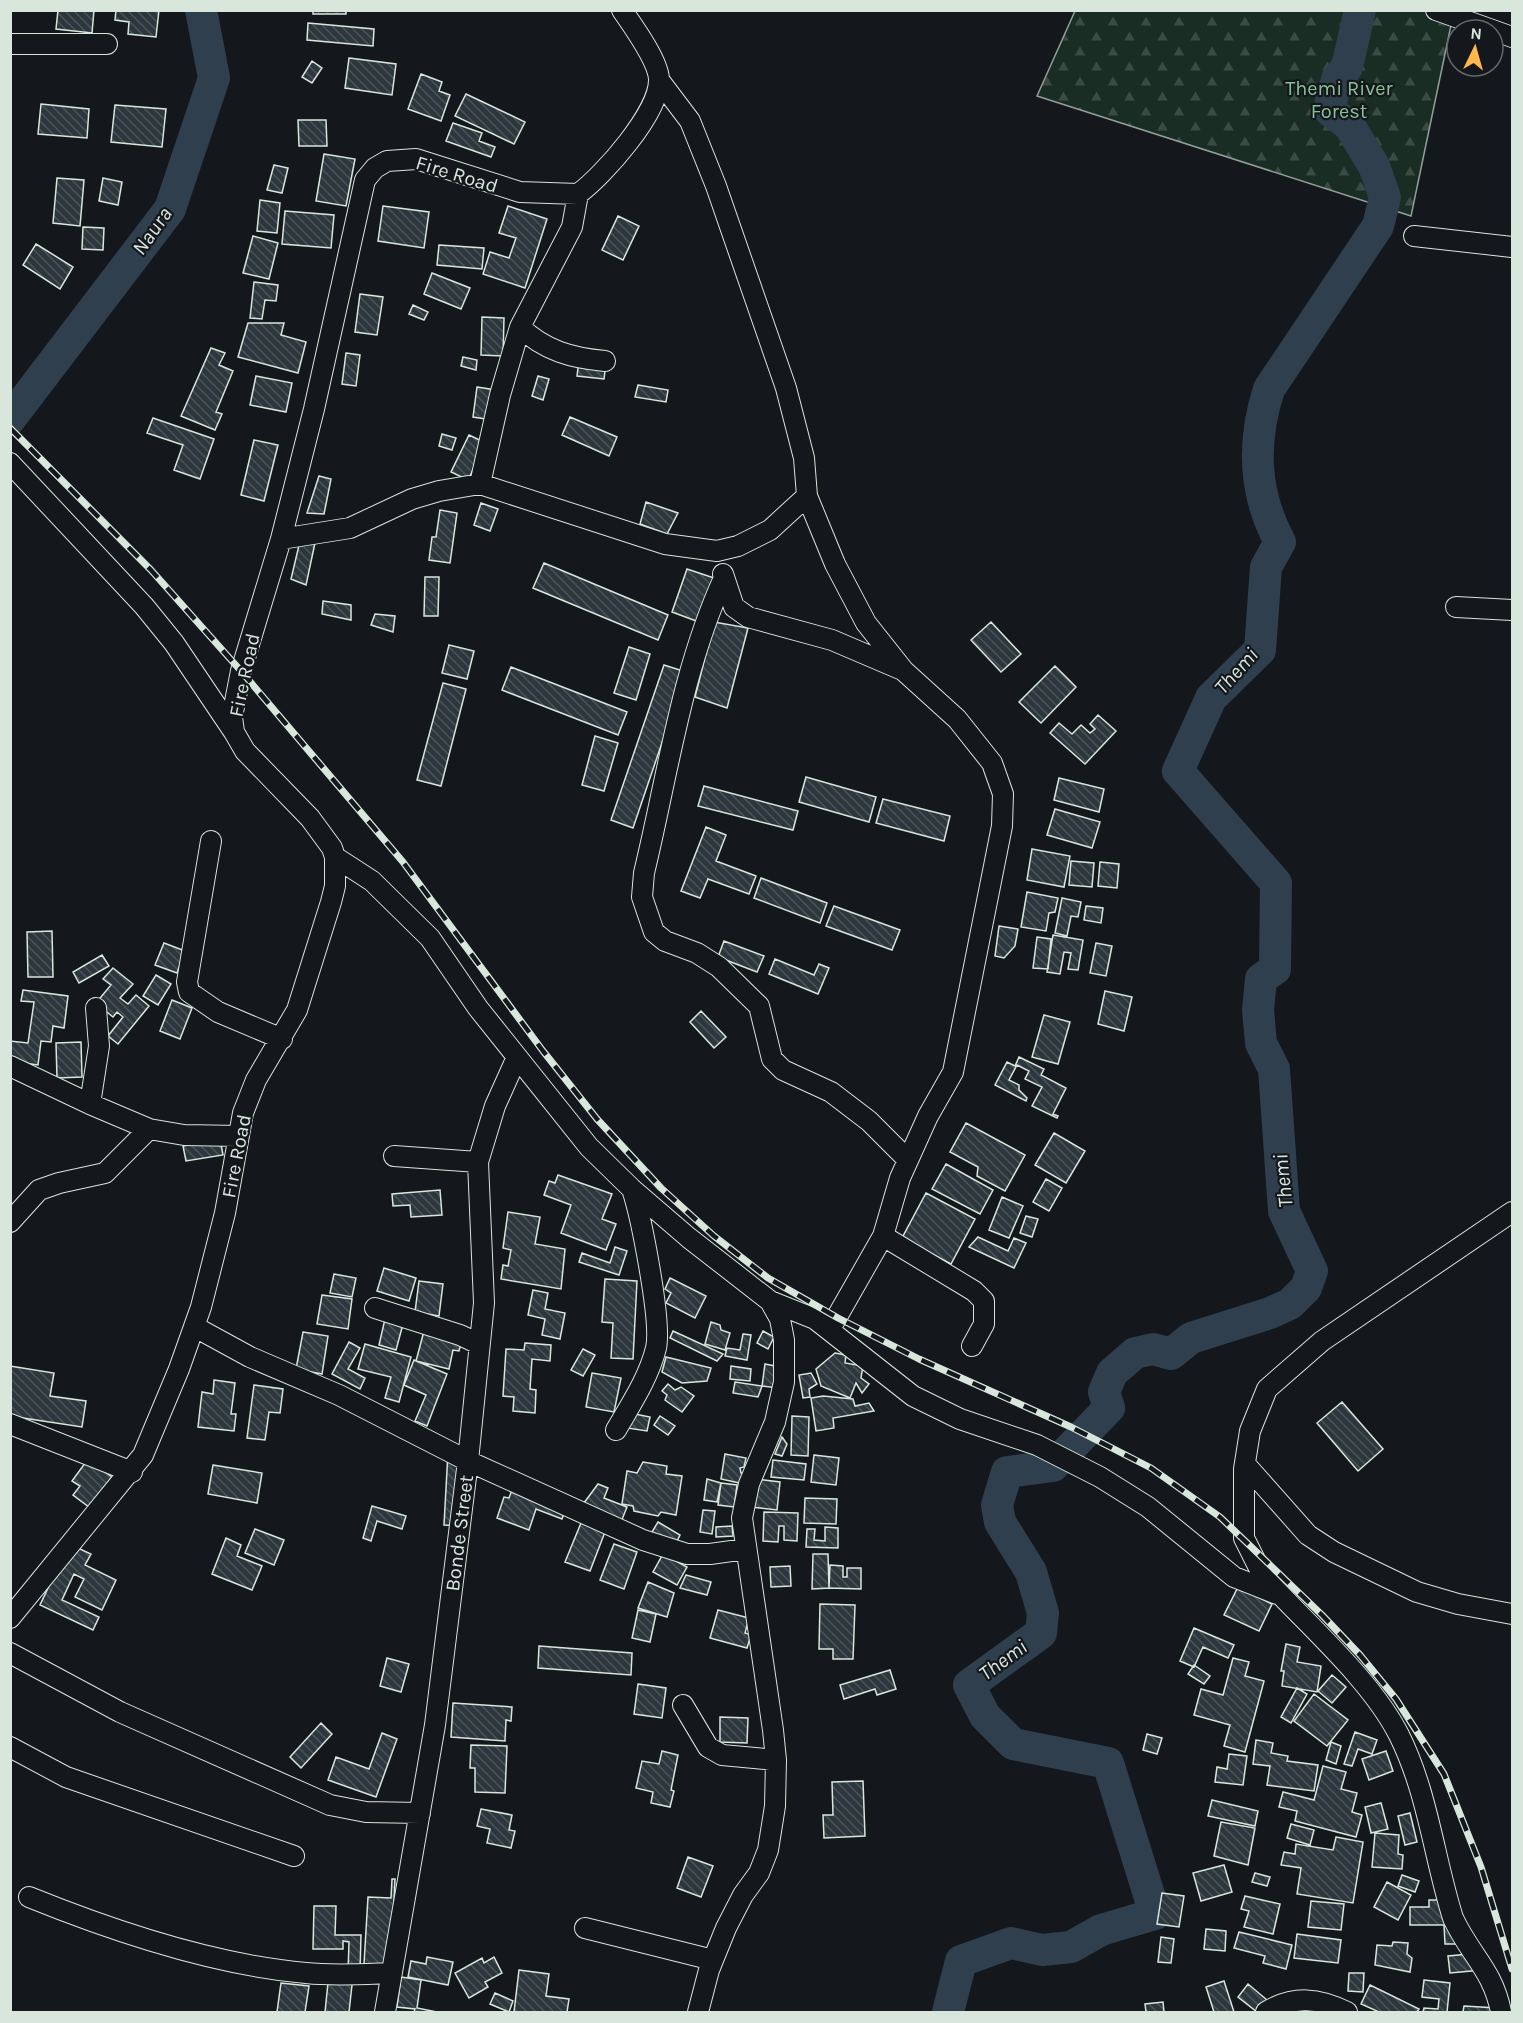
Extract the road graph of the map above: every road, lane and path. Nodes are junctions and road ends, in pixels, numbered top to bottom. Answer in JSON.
{"nodes":[{"id":1,"x":622,"y":10,"type":"edge"},
{"id":2,"x":1436,"y":10,"type":"edge"},
{"id":3,"x":1512,"y":37,"type":"edge"},
{"id":4,"x":10,"y":44,"type":"edge"},
{"id":5,"x":106,"y":45,"type":"dead end"},
{"id":6,"x":659,"y":80,"type":"junction"},
{"id":7,"x":578,"y":194,"type":"junction"},
{"id":8,"x":1414,"y":236,"type":"dead end"},
{"id":9,"x":1512,"y":247,"type":"edge"},
{"id":10,"x":520,"y":327,"type":"junction"},
{"id":11,"x":605,"y":361,"type":"dead end"},
{"id":12,"x":10,"y":463,"type":"edge"},
{"id":13,"x":480,"y":484,"type":"junction"},
{"id":14,"x":807,"y":496,"type":"junction"},
{"id":15,"x":281,"y":539,"type":"junction"},
{"id":16,"x":717,"y":551,"type":"junction"},
{"id":17,"x":724,"y":578,"type":"junction"},
{"id":18,"x":1456,"y":608,"type":"dead end"},
{"id":19,"x":1512,"y":610,"type":"edge"},
{"id":20,"x":904,"y":671,"type":"junction"},
{"id":21,"x":234,"y":732,"type":"junction"},
{"id":22,"x":211,"y":841,"type":"dead end"},
{"id":23,"x":335,"y":857,"type":"junction"},
{"id":24,"x":96,"y":1008,"type":"dead end"},
{"id":25,"x":282,"y":1039,"type":"junction"},
{"id":26,"x":516,"y":1057,"type":"junction"},
{"id":27,"x":10,"y":1066,"type":"edge"},
{"id":28,"x":90,"y":1104,"type":"junction"},
{"id":29,"x":149,"y":1129,"type":"junction"},
{"id":30,"x":239,"y":1136,"type":"junction"},
{"id":31,"x":394,"y":1156,"type":"dead end"},
{"id":32,"x":908,"y":1160,"type":"junction"},
{"id":33,"x":478,"y":1162,"type":"junction"},
{"id":34,"x":632,"y":1189,"type":"junction"},
{"id":35,"x":1512,"y":1212,"type":"edge"},
{"id":36,"x":10,"y":1222,"type":"edge"},
{"id":37,"x":882,"y":1236,"type":"junction"},
{"id":38,"x":770,"y":1301,"type":"junction"},
{"id":39,"x":375,"y":1308,"type":"dead end"},
{"id":40,"x":195,"y":1327,"type":"junction"},
{"id":41,"x":830,"y":1329,"type":"junction"},
{"id":42,"x":479,"y":1344,"type":"junction"},
{"id":43,"x":972,"y":1346,"type":"dead end"},
{"id":44,"x":10,"y":1424,"type":"edge"},
{"id":45,"x":616,"y":1430,"type":"dead end"},
{"id":46,"x":468,"y":1461,"type":"junction"},
{"id":47,"x":1245,"y":1464,"type":"junction"},
{"id":48,"x":132,"y":1473,"type":"junction"},
{"id":49,"x":746,"y":1549,"type":"junction"},
{"id":50,"x":1279,"y":1595,"type":"junction"},
{"id":51,"x":1512,"y":1614,"type":"edge"},
{"id":52,"x":10,"y":1618,"type":"edge"},
{"id":53,"x":10,"y":1653,"type":"edge"},
{"id":54,"x":682,"y":1705,"type":"dead end"},
{"id":55,"x":10,"y":1747,"type":"edge"},
{"id":56,"x":776,"y":1760,"type":"junction"},
{"id":57,"x":420,"y":1813,"type":"junction"},
{"id":58,"x":294,"y":1856,"type":"dead end"},
{"id":59,"x":29,"y":1897,"type":"dead end"},
{"id":60,"x":585,"y":1928,"type":"dead end"},
{"id":61,"x":713,"y":1960,"type":"junction"},
{"id":62,"x":392,"y":1974,"type":"junction"},
{"id":63,"x":385,"y":2013,"type":"edge"},
{"id":64,"x":698,"y":2013,"type":"edge"},
{"id":65,"x":1266,"y":2013,"type":"edge"},
{"id":66,"x":1347,"y":2013,"type":"edge"},
{"id":67,"x":1501,"y":2013,"type":"edge"}],
"edges":[{"from":1,"to":6,"type":"street"},
{"from":2,"to":3,"type":"street"},
{"from":4,"to":5,"type":"street"},
{"from":6,"to":7,"type":"street"},
{"from":6,"to":14,"type":"street"},
{"from":7,"to":10,"type":"street"},
{"from":7,"to":15,"type":"street","name":"Fire Road"},
{"from":8,"to":9,"type":"street"},
{"from":10,"to":11,"type":"street"},
{"from":10,"to":13,"type":"street"},
{"from":12,"to":21,"type":"street"},
{"from":13,"to":15,"type":"street"},
{"from":13,"to":16,"type":"street"},
{"from":14,"to":16,"type":"street"},
{"from":14,"to":20,"type":"street"},
{"from":15,"to":21,"type":"street","name":"Fire Road"},
{"from":16,"to":17,"type":"street"},
{"from":17,"to":20,"type":"street"},
{"from":17,"to":32,"type":"street"},
{"from":18,"to":19,"type":"street"},
{"from":20,"to":32,"type":"street"},
{"from":21,"to":23,"type":"street","name":"Fire Road"},
{"from":22,"to":25,"type":"street"},
{"from":23,"to":25,"type":"street","name":"Fire Road"},
{"from":23,"to":26,"type":"street"},
{"from":24,"to":28,"type":"street"},
{"from":25,"to":30,"type":"street","name":"Fire Road"},
{"from":26,"to":33,"type":"street","name":"Bonde Street"},
{"from":26,"to":34,"type":"street"},
{"from":27,"to":28,"type":"street"},
{"from":28,"to":29,"type":"street"},
{"from":29,"to":30,"type":"street"},
{"from":29,"to":36,"type":"street"},
{"from":30,"to":40,"type":"street","name":"Fire Road"},
{"from":31,"to":33,"type":"street"},
{"from":32,"to":37,"type":"street"},
{"from":33,"to":42,"type":"street","name":"Bonde Street"},
{"from":34,"to":38,"type":"street"},
{"from":34,"to":45,"type":"street"},
{"from":35,"to":47,"type":"street"},
{"from":37,"to":41,"type":"street"},
{"from":37,"to":43,"type":"street"},
{"from":38,"to":41,"type":"street"},
{"from":38,"to":49,"type":"street"},
{"from":39,"to":42,"type":"street"},
{"from":40,"to":46,"type":"street"},
{"from":40,"to":48,"type":"street","name":"Fire Road"},
{"from":41,"to":50,"type":"street"},
{"from":42,"to":46,"type":"street","name":"Bonde Street"},
{"from":44,"to":48,"type":"street"},
{"from":46,"to":49,"type":"street"},
{"from":46,"to":57,"type":"street","name":"Bonde Street"},
{"from":47,"to":50,"type":"street"},
{"from":47,"to":51,"type":"street"},
{"from":48,"to":52,"type":"street","name":"Fire Road"},
{"from":49,"to":56,"type":"street"},
{"from":50,"to":67,"type":"street"},
{"from":53,"to":57,"type":"street"},
{"from":54,"to":56,"type":"street"},
{"from":55,"to":58,"type":"street"},
{"from":56,"to":61,"type":"street"},
{"from":57,"to":62,"type":"street","name":"Bonde Street"},
{"from":59,"to":62,"type":"street"},
{"from":60,"to":61,"type":"street"},
{"from":61,"to":64,"type":"street"},
{"from":62,"to":63,"type":"street","name":"Bonde Street"},
{"from":65,"to":66,"type":"street"}]}
